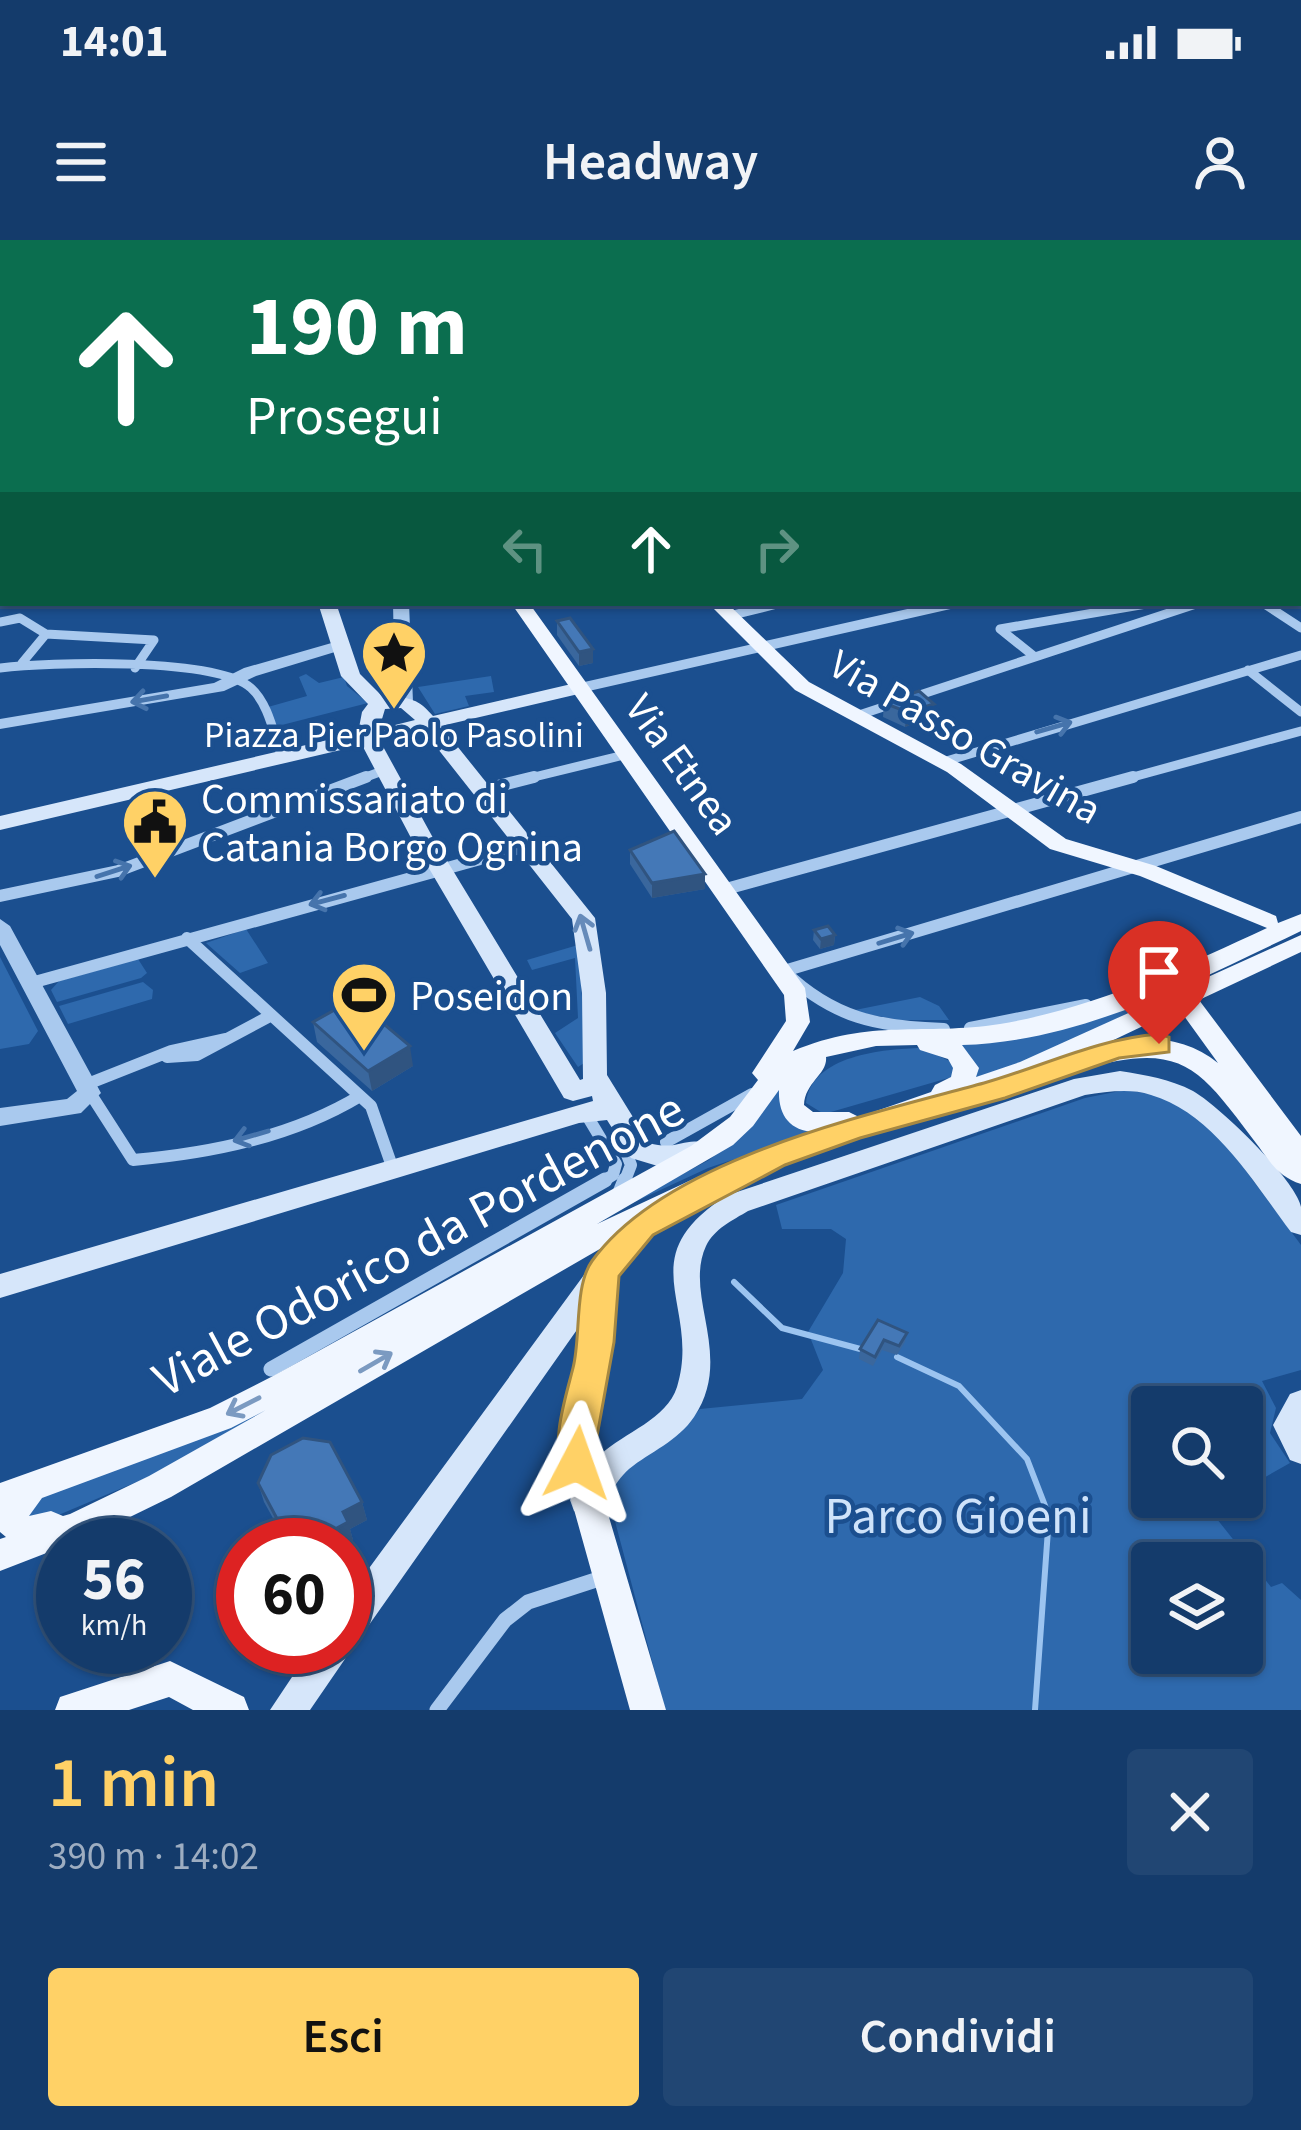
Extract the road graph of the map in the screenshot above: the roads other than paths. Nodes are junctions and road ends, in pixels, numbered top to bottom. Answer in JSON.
{"nodes":[{"id":1,"x":328,"y":606,"type":"edge"},
{"id":2,"x":401,"y":606,"type":"edge"},
{"id":3,"x":522,"y":606,"type":"edge"},
{"id":4,"x":942,"y":606,"type":"edge"},
{"id":5,"x":1134,"y":606,"type":"edge"},
{"id":6,"x":1179,"y":606,"type":"edge"},
{"id":7,"x":1268,"y":606,"type":"edge"},
{"id":8,"x":723,"y":609,"type":"edge"},
{"id":9,"x":0,"y":622,"type":"edge"},
{"id":10,"x":1301,"y":628,"type":"edge"},
{"id":11,"x":46,"y":634,"type":"junction"},
{"id":12,"x":342,"y":645,"type":"junction"},
{"id":13,"x":762,"y":648,"type":"junction"},
{"id":14,"x":1301,"y":655,"type":"edge"},
{"id":15,"x":1035,"y":657,"type":"junction"},
{"id":16,"x":22,"y":663,"type":"junction"},
{"id":17,"x":0,"y":668,"type":"edge"},
{"id":18,"x":135,"y":668,"type":"junction"},
{"id":19,"x":1248,"y":670,"type":"junction"},
{"id":20,"x":237,"y":679,"type":"junction"},
{"id":21,"x":580,"y":688,"type":"junction"},
{"id":22,"x":406,"y":695,"type":"junction"},
{"id":23,"x":375,"y":701,"type":"junction"},
{"id":24,"x":1301,"y":712,"type":"edge"},
{"id":25,"x":856,"y":716,"type":"junction"},
{"id":26,"x":426,"y":723,"type":"junction"},
{"id":27,"x":0,"y":724,"type":"edge"},
{"id":28,"x":1301,"y":731,"type":"edge"},
{"id":29,"x":368,"y":736,"type":"junction"},
{"id":30,"x":628,"y":754,"type":"junction"},
{"id":31,"x":283,"y":757,"type":"junction"},
{"id":32,"x":943,"y":762,"type":"junction"},
{"id":33,"x":385,"y":770,"type":"junction"},
{"id":34,"x":482,"y":790,"type":"junction"},
{"id":35,"x":1012,"y":810,"type":"junction"},
{"id":36,"x":1301,"y":817,"type":"edge"},
{"id":37,"x":0,"y":823,"type":"edge"},
{"id":38,"x":529,"y":845,"type":"junction"},
{"id":39,"x":1137,"y":867,"type":"junction"},
{"id":40,"x":440,"y":868,"type":"junction"},
{"id":41,"x":1098,"y":868,"type":"junction"},
{"id":42,"x":726,"y":889,"type":"junction"},
{"id":43,"x":0,"y":896,"type":"edge"},
{"id":44,"x":1268,"y":921,"type":"dead end"},
{"id":45,"x":1301,"y":922,"type":"edge"},
{"id":46,"x":0,"y":926,"type":"edge"},
{"id":47,"x":188,"y":938,"type":"junction"},
{"id":48,"x":1301,"y":943,"type":"edge"},
{"id":49,"x":784,"y":971,"type":"junction"},
{"id":50,"x":31,"y":982,"type":"junction"},
{"id":51,"x":1183,"y":998,"type":"junction"},
{"id":52,"x":1130,"y":1000,"type":"junction"},
{"id":53,"x":270,"y":1016,"type":"junction"},
{"id":54,"x":860,"y":1037,"type":"junction"},
{"id":55,"x":834,"y":1051,"type":"junction"},
{"id":56,"x":799,"y":1058,"type":"junction"},
{"id":57,"x":88,"y":1089,"type":"junction"},
{"id":58,"x":360,"y":1096,"type":"junction"},
{"id":59,"x":939,"y":1101,"type":"junction"},
{"id":60,"x":590,"y":1103,"type":"junction"},
{"id":61,"x":745,"y":1105,"type":"junction"},
{"id":62,"x":894,"y":1114,"type":"junction"},
{"id":63,"x":0,"y":1117,"type":"edge"},
{"id":64,"x":720,"y":1140,"type":"junction"},
{"id":65,"x":666,"y":1142,"type":"dead end"},
{"id":66,"x":771,"y":1157,"type":"junction"},
{"id":67,"x":1298,"y":1169,"type":"edge"},
{"id":68,"x":394,"y":1172,"type":"junction"},
{"id":69,"x":616,"y":1186,"type":"junction"},
{"id":70,"x":1301,"y":1224,"type":"edge"},
{"id":71,"x":575,"y":1247,"type":"junction"},
{"id":72,"x":0,"y":1286,"type":"edge"},
{"id":73,"x":586,"y":1314,"type":"junction"},
{"id":74,"x":271,"y":1369,"type":"dead end"},
{"id":75,"x":1301,"y":1404,"type":"edge"},
{"id":76,"x":578,"y":1417,"type":"junction"},
{"id":77,"x":648,"y":1437,"type":"junction"},
{"id":78,"x":1301,"y":1450,"type":"edge"},
{"id":79,"x":165,"y":1483,"type":"junction"},
{"id":80,"x":32,"y":1486,"type":"junction"},
{"id":81,"x":0,"y":1498,"type":"edge"},
{"id":82,"x":586,"y":1500,"type":"junction"},
{"id":83,"x":0,"y":1555,"type":"edge"},
{"id":84,"x":609,"y":1576,"type":"junction"},
{"id":85,"x":372,"y":1595,"type":"edge"},
{"id":86,"x":314,"y":1674,"type":"edge"},
{"id":87,"x":73,"y":1710,"type":"edge"},
{"id":88,"x":231,"y":1710,"type":"edge"},
{"id":89,"x":289,"y":1710,"type":"edge"},
{"id":90,"x":437,"y":1710,"type":"edge"},
{"id":91,"x":648,"y":1710,"type":"edge"}],
"edges":[{"from":1,"to":12,"type":"main road"},
{"from":2,"to":22,"type":"street"},
{"from":3,"to":21,"type":"main road","name":"Via Etnea"},
{"from":4,"to":13,"type":"street"},
{"from":5,"to":15,"type":"street"},
{"from":6,"to":15,"type":"street"},
{"from":7,"to":10,"type":"street"},
{"from":8,"to":13,"type":"main road","name":"Via Passo Gravina"},
{"from":9,"to":11,"type":"street"},
{"from":11,"to":16,"type":"street"},
{"from":11,"to":18,"type":"street"},
{"from":12,"to":20,"type":"street"},
{"from":12,"to":23,"type":"main road"},
{"from":13,"to":21,"type":"street"},
{"from":13,"to":25,"type":"main road","name":"Via Passo Gravina"},
{"from":14,"to":19,"type":"street"},
{"from":15,"to":25,"type":"street"},
{"from":16,"to":17,"type":"street"},
{"from":16,"to":18,"type":"street"},
{"from":18,"to":20,"type":"street"},
{"from":19,"to":24,"type":"street"},
{"from":32,"to":19,"type":"street","one_way":true},
{"from":20,"to":27,"type":"street","one_way":true},
{"from":20,"to":31,"type":"street"},
{"from":21,"to":26,"type":"main road"},
{"from":21,"to":30,"type":"main road","name":"Via Etnea"},
{"from":22,"to":23,"type":"main road"},
{"from":22,"to":26,"type":"main road"},
{"from":23,"to":29,"type":"main road"},
{"from":25,"to":32,"type":"main road","name":"Via Passo Gravina"},
{"from":26,"to":29,"type":"main road"},
{"from":26,"to":34,"type":"main road"},
{"from":28,"to":35,"type":"street"},
{"from":29,"to":31,"type":"main road"},
{"from":29,"to":33,"type":"main road"},
{"from":30,"to":34,"type":"street"},
{"from":30,"to":42,"type":"main road","name":"Via Etnea"},
{"from":31,"to":37,"type":"main road"},
{"from":32,"to":35,"type":"main road","name":"Via Passo Gravina"},
{"from":33,"to":40,"type":"main road"},
{"from":43,"to":33,"type":"street","one_way":true},
{"from":34,"to":38,"type":"main road"},
{"from":35,"to":41,"type":"main road","name":"Via Passo Gravina"},
{"from":35,"to":42,"type":"street"},
{"from":36,"to":39,"type":"street"},
{"from":38,"to":40,"type":"street"},
{"from":60,"to":38,"type":"main road","one_way":true},
{"from":39,"to":41,"type":"main road","name":"Via Passo Gravina"},
{"from":39,"to":44,"type":"main road","name":"Via Passo Gravina"},
{"from":40,"to":47,"type":"street","one_way":true},
{"from":40,"to":60,"type":"main road"},
{"from":49,"to":41,"type":"street","one_way":true},
{"from":42,"to":49,"type":"main road","name":"Via Etnea"},
{"from":45,"to":52,"type":"main road"},
{"from":46,"to":50,"type":"street"},
{"from":47,"to":50,"type":"street"},
{"from":47,"to":53,"type":"street"},
{"from":48,"to":51,"type":"main road"},
{"from":49,"to":52,"type":"street"},
{"from":49,"to":61,"type":"main road"},
{"from":50,"to":57,"type":"street"},
{"from":51,"to":59,"type":"main road"},
{"from":51,"to":67,"type":"main road"},
{"from":52,"to":54,"type":"main road"},
{"from":53,"to":57,"type":"street"},
{"from":53,"to":58,"type":"street"},
{"from":54,"to":55,"type":"main road"},
{"from":54,"to":56,"type":"main road"},
{"from":55,"to":56,"type":"main road"},
{"from":55,"to":62,"type":"main road"},
{"from":55,"to":62,"type":"main road"},
{"from":56,"to":61,"type":"main road"},
{"from":58,"to":57,"type":"street","one_way":true},
{"from":57,"to":63,"type":"street"},
{"from":58,"to":68,"type":"street"},
{"from":59,"to":62,"type":"main road"},
{"from":59,"to":67,"type":"main road"},
{"from":60,"to":64,"type":"main road"},
{"from":60,"to":68,"type":"main road"},
{"from":60,"to":69,"type":"street"},
{"from":61,"to":64,"type":"main road","name":"Viale Odorico da Pordenone"},
{"from":61,"to":65,"type":"street"},
{"from":62,"to":66,"type":"main road"},
{"from":64,"to":69,"type":"main road","name":"Viale Odorico da Pordenone"},
{"from":66,"to":71,"type":"main road","name":"Viale Odorico da Pordenone"},
{"from":66,"to":73,"type":"main road"},
{"from":68,"to":72,"type":"main road"},
{"from":69,"to":74,"type":"street"},
{"from":69,"to":80,"type":"main road","name":"Viale Odorico da Pordenone","one_way":true},
{"from":70,"to":77,"type":"main road"},
{"from":71,"to":73,"type":"main road"},
{"from":79,"to":71,"type":"main road","name":"Viale Odorico da Pordenone","one_way":true},
{"from":73,"to":76,"type":"main road"},
{"from":73,"to":85,"type":"main road"},
{"from":75,"to":78,"type":"main road"},
{"from":76,"to":77,"type":"main road"},
{"from":76,"to":82,"type":"main road"},
{"from":77,"to":82,"type":"main road"},
{"from":79,"to":80,"type":"main road"},
{"from":79,"to":83,"type":"main road","name":"Viale Odorico da Pordenone"},
{"from":80,"to":81,"type":"main road","name":"Viale Odorico da Pordenone"},
{"from":82,"to":84,"type":"main road"},
{"from":84,"to":90,"type":"street"},
{"from":84,"to":91,"type":"main road"},
{"from":86,"to":89,"type":"main road"},
{"from":87,"to":88,"type":"main road"}]}
